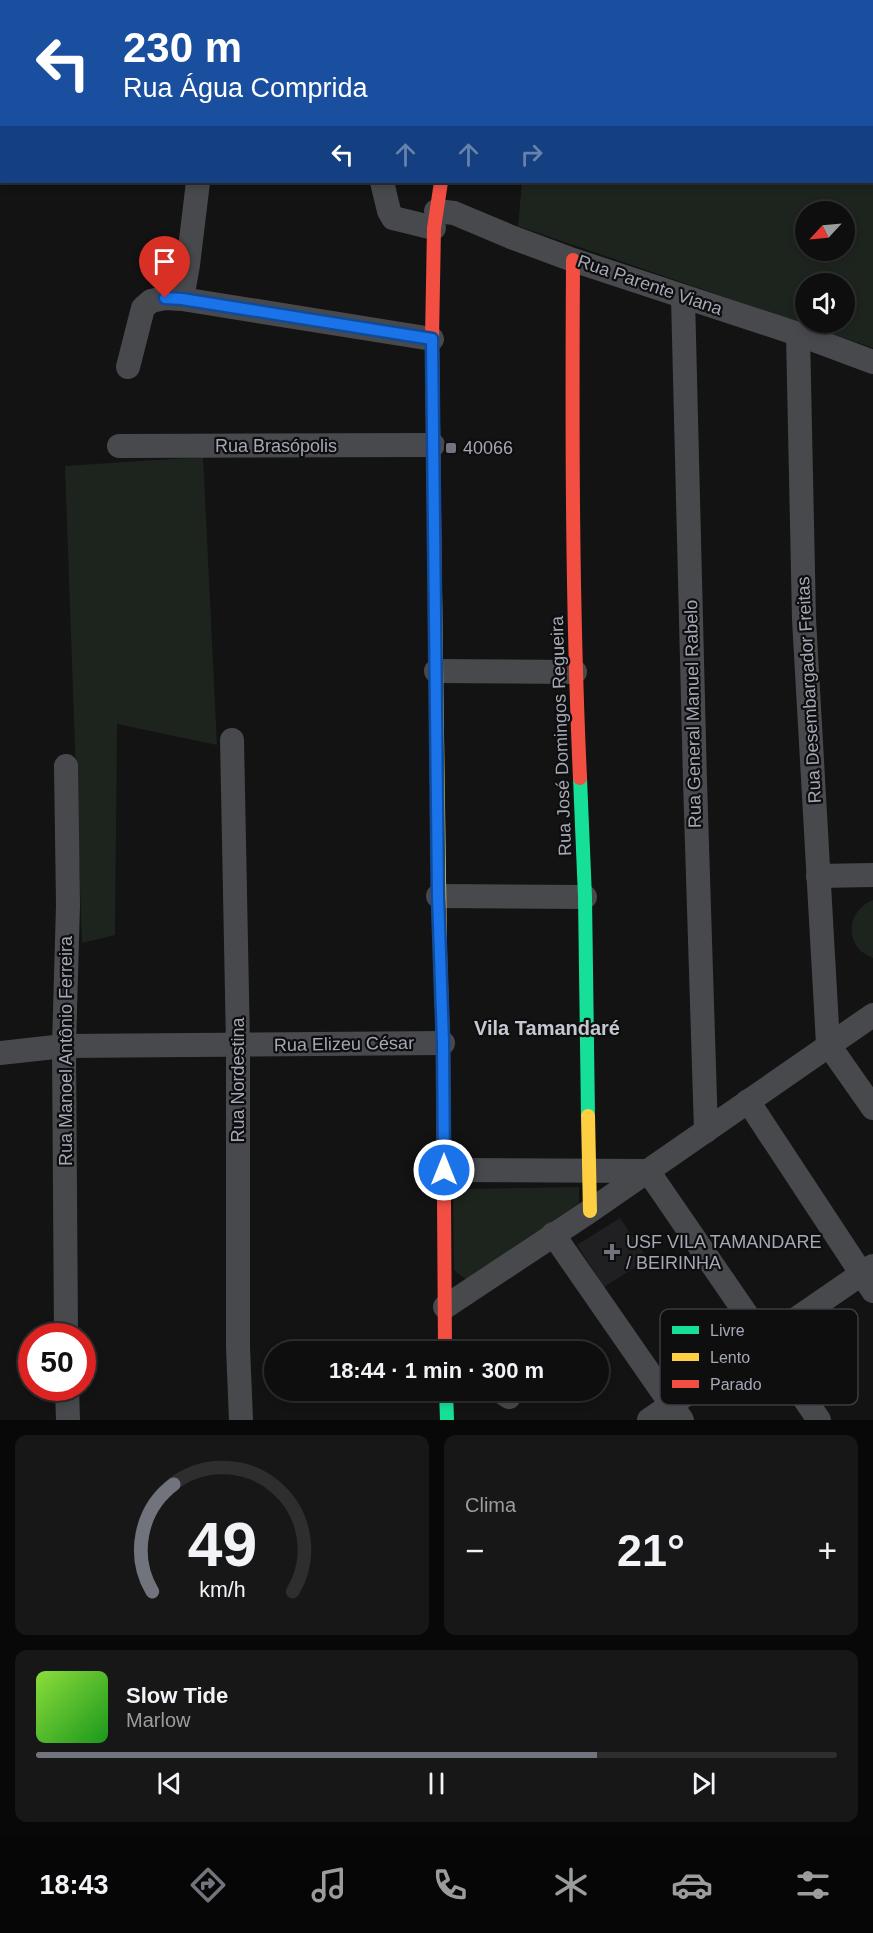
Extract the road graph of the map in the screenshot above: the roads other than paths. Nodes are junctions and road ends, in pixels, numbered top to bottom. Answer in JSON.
{"nodes":[{"id":1,"x":198,"y":183,"type":"edge"},
{"id":2,"x":382,"y":183,"type":"edge"},
{"id":3,"x":441,"y":183,"type":"edge"},
{"id":4,"x":435,"y":220,"type":"junction"},
{"id":5,"x":573,"y":260,"type":"junction"},
{"id":6,"x":683,"y":297,"type":"junction"},
{"id":7,"x":182,"y":299,"type":"junction"},
{"id":8,"x":798,"y":334,"type":"junction"},
{"id":9,"x":432,"y":339,"type":"junction"},
{"id":10,"x":873,"y":362,"type":"edge"},
{"id":11,"x":128,"y":367,"type":"dead end"},
{"id":12,"x":433,"y":445,"type":"junction"},
{"id":13,"x":119,"y":446,"type":"dead end"},
{"id":14,"x":436,"y":671,"type":"junction"},
{"id":15,"x":575,"y":672,"type":"junction"},
{"id":16,"x":232,"y":740,"type":"dead end"},
{"id":17,"x":66,"y":766,"type":"dead end"},
{"id":18,"x":873,"y":875,"type":"edge"},
{"id":19,"x":818,"y":876,"type":"junction"},
{"id":20,"x":438,"y":896,"type":"junction"},
{"id":21,"x":585,"y":897,"type":"junction"},
{"id":22,"x":873,"y":1015,"type":"edge"},
{"id":23,"x":443,"y":1043,"type":"junction"},
{"id":24,"x":828,"y":1044,"type":"junction"},
{"id":25,"x":238,"y":1045,"type":"junction"},
{"id":26,"x":64,"y":1046,"type":"junction"},
{"id":27,"x":0,"y":1053,"type":"edge"},
{"id":28,"x":748,"y":1101,"type":"junction"},
{"id":29,"x":873,"y":1108,"type":"edge"},
{"id":30,"x":706,"y":1131,"type":"junction"},
{"id":31,"x":444,"y":1170,"type":"junction"},
{"id":32,"x":589,"y":1171,"type":"junction"},
{"id":33,"x":648,"y":1171,"type":"junction"},
{"id":34,"x":590,"y":1211,"type":"junction"},
{"id":35,"x":553,"y":1234,"type":"junction"},
{"id":36,"x":869,"y":1277,"type":"edge"},
{"id":37,"x":445,"y":1307,"type":"junction"},
{"id":38,"x":743,"y":1309,"type":"edge"},
{"id":39,"x":817,"y":1309,"type":"edge"},
{"id":40,"x":66,"y":1323,"type":"edge"},
{"id":41,"x":445,"y":1341,"type":"edge"},
{"id":42,"x":660,"y":1388,"type":"edge"},
{"id":43,"x":67,"y":1401,"type":"edge"},
{"id":44,"x":446,"y":1401,"type":"edge"},
{"id":45,"x":809,"y":1405,"type":"edge"},
{"id":46,"x":677,"y":1413,"type":"edge"},
{"id":47,"x":68,"y":1420,"type":"edge"},
{"id":48,"x":241,"y":1420,"type":"edge"},
{"id":49,"x":447,"y":1420,"type":"edge"},
{"id":50,"x":649,"y":1420,"type":"edge"},
{"id":51,"x":819,"y":1420,"type":"edge"}],
"edges":[{"from":1,"to":7,"type":"street"},
{"from":2,"to":4,"type":"street","name":"Rua Parente Viana"},
{"from":3,"to":4,"type":"main road"},
{"from":4,"to":5,"type":"street","name":"Rua Parente Viana"},
{"from":4,"to":9,"type":"main road"},
{"from":5,"to":6,"type":"street","name":"Rua Parente Viana"},
{"from":5,"to":15,"type":"main road","name":"Rua José Domingos Regueira"},
{"from":6,"to":8,"type":"street","name":"Rua Parente Viana"},
{"from":6,"to":30,"type":"street","name":"Rua General Manuel Rabelo"},
{"from":7,"to":9,"type":"street"},
{"from":7,"to":11,"type":"street"},
{"from":8,"to":10,"type":"street","name":"Rua Parente Viana"},
{"from":8,"to":19,"type":"street","name":"Rua Desembargador Freitas"},
{"from":9,"to":12,"type":"main road"},
{"from":12,"to":13,"type":"street","name":"Rua Brasópolis"},
{"from":12,"to":14,"type":"main road"},
{"from":14,"to":15,"type":"street"},
{"from":14,"to":20,"type":"main road"},
{"from":15,"to":21,"type":"main road","name":"Rua José Domingos Regueira"},
{"from":16,"to":25,"type":"street","name":"Rua Nordestina"},
{"from":17,"to":26,"type":"street","name":"Rua Manoel Antônio Ferreira"},
{"from":18,"to":19,"type":"street"},
{"from":19,"to":24,"type":"street","name":"Rua Desembargador Freitas"},
{"from":20,"to":21,"type":"street"},
{"from":20,"to":23,"type":"main road"},
{"from":21,"to":32,"type":"main road","name":"Rua José Domingos Regueira"},
{"from":22,"to":24,"type":"street"},
{"from":23,"to":25,"type":"street","name":"Rua Elizeu César"},
{"from":23,"to":31,"type":"main road"},
{"from":24,"to":28,"type":"street"},
{"from":24,"to":29,"type":"street"},
{"from":25,"to":26,"type":"street","name":"Rua Elizeu César"},
{"from":25,"to":48,"type":"street","name":"Rua Nordestina"},
{"from":26,"to":27,"type":"street","name":"Rua Elizeu César"},
{"from":26,"to":40,"type":"street","name":"Rua Manoel Antônio Ferreira"},
{"from":28,"to":30,"type":"street"},
{"from":28,"to":36,"type":"street"},
{"from":30,"to":33,"type":"street"},
{"from":31,"to":32,"type":"street"},
{"from":31,"to":37,"type":"main road"},
{"from":32,"to":33,"type":"street"},
{"from":32,"to":34,"type":"main road","name":"Rua José Domingos Regueira"},
{"from":33,"to":34,"type":"street"},
{"from":33,"to":38,"type":"street"},
{"from":34,"to":35,"type":"street"},
{"from":35,"to":37,"type":"street"},
{"from":35,"to":42,"type":"street"},
{"from":36,"to":39,"type":"street"},
{"from":37,"to":41,"type":"main road"},
{"from":43,"to":47,"type":"street"},
{"from":44,"to":49,"type":"main road"},
{"from":45,"to":51,"type":"street"},
{"from":46,"to":50,"type":"street"}]}
